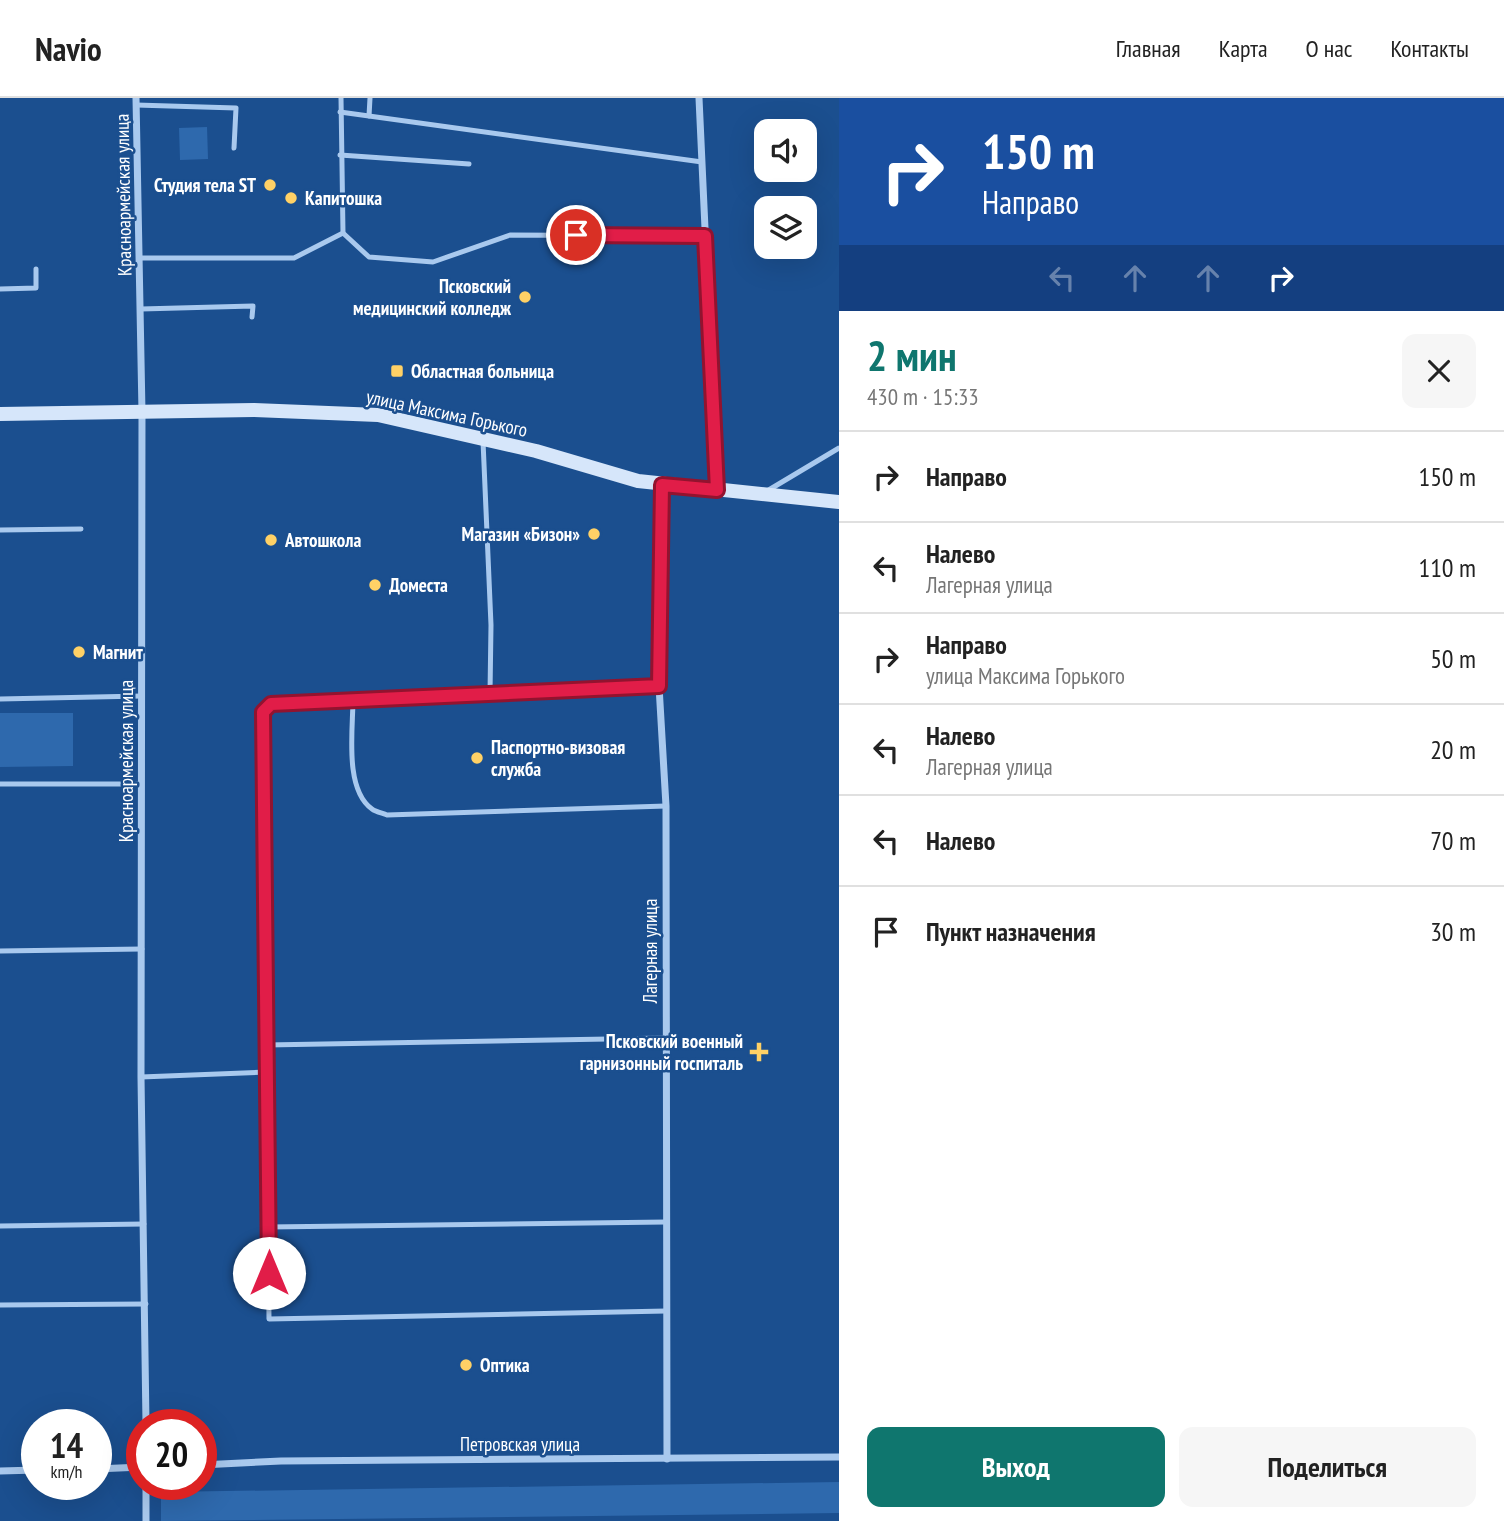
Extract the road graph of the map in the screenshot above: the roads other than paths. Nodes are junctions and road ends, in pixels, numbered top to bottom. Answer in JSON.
{"nodes":[{"id":1,"x":341,"y":98,"type":"edge"},
{"id":2,"x":370,"y":98,"type":"edge"},
{"id":3,"x":699,"y":98,"type":"edge"},
{"id":4,"x":136,"y":102,"type":"edge"},
{"id":5,"x":340,"y":112,"type":"junction"},
{"id":6,"x":369,"y":116,"type":"junction"},
{"id":7,"x":234,"y":148,"type":"dead end"},
{"id":8,"x":340,"y":155,"type":"junction"},
{"id":9,"x":702,"y":162,"type":"junction"},
{"id":10,"x":469,"y":164,"type":"dead end"},
{"id":11,"x":343,"y":233,"type":"junction"},
{"id":12,"x":705,"y":236,"type":"junction"},
{"id":13,"x":141,"y":258,"type":"junction"},
{"id":14,"x":36,"y":269,"type":"dead end"},
{"id":15,"x":0,"y":289,"type":"edge"},
{"id":16,"x":141,"y":309,"type":"junction"},
{"id":17,"x":252,"y":317,"type":"dead end"},
{"id":18,"x":142,"y":412,"type":"junction"},
{"id":19,"x":0,"y":414,"type":"edge"},
{"id":20,"x":483,"y":441,"type":"junction"},
{"id":21,"x":839,"y":448,"type":"edge"},
{"id":22,"x":662,"y":485,"type":"junction"},
{"id":23,"x":717,"y":490,"type":"junction"},
{"id":24,"x":761,"y":495,"type":"junction"},
{"id":25,"x":839,"y":502,"type":"edge"},
{"id":26,"x":81,"y":529,"type":"dead end"},
{"id":27,"x":0,"y":530,"type":"edge"},
{"id":28,"x":659,"y":686,"type":"junction"},
{"id":29,"x":490,"y":692,"type":"junction"},
{"id":30,"x":142,"y":696,"type":"junction"},
{"id":31,"x":0,"y":699,"type":"edge"},
{"id":32,"x":353,"y":699,"type":"junction"},
{"id":33,"x":0,"y":784,"type":"edge"},
{"id":34,"x":141,"y":784,"type":"junction"},
{"id":35,"x":666,"y":806,"type":"junction"},
{"id":36,"x":142,"y":950,"type":"junction"},
{"id":37,"x":0,"y":951,"type":"edge"},
{"id":38,"x":666,"y":1038,"type":"junction"},
{"id":39,"x":266,"y":1045,"type":"junction"},
{"id":40,"x":267,"y":1072,"type":"junction"},
{"id":41,"x":141,"y":1077,"type":"junction"},
{"id":42,"x":666,"y":1222,"type":"junction"},
{"id":43,"x":144,"y":1224,"type":"junction"},
{"id":44,"x":0,"y":1226,"type":"edge"},
{"id":45,"x":268,"y":1227,"type":"junction"},
{"id":46,"x":146,"y":1304,"type":"junction"},
{"id":47,"x":0,"y":1305,"type":"edge"},
{"id":48,"x":666,"y":1311,"type":"junction"},
{"id":49,"x":146,"y":1409,"type":"edge"},
{"id":50,"x":839,"y":1457,"type":"edge"},
{"id":51,"x":667,"y":1459,"type":"junction"},
{"id":52,"x":217,"y":1464,"type":"edge"},
{"id":53,"x":21,"y":1470,"type":"edge"},
{"id":54,"x":0,"y":1471,"type":"edge"},
{"id":55,"x":146,"y":1500,"type":"edge"},
{"id":56,"x":146,"y":1521,"type":"edge"}],
"edges":[{"from":1,"to":5,"type":"lane"},
{"from":2,"to":6,"type":"lane"},
{"from":3,"to":9,"type":"street"},
{"from":4,"to":7,"type":"lane"},
{"from":4,"to":13,"type":"street","name":"Красноармейская улица"},
{"from":5,"to":6,"type":"lane"},
{"from":5,"to":8,"type":"lane"},
{"from":6,"to":9,"type":"lane"},
{"from":8,"to":10,"type":"lane"},
{"from":8,"to":11,"type":"lane"},
{"from":9,"to":12,"type":"street"},
{"from":11,"to":12,"type":"lane"},
{"from":11,"to":13,"type":"lane"},
{"from":12,"to":23,"type":"street"},
{"from":13,"to":16,"type":"street","name":"Красноармейская улица"},
{"from":14,"to":15,"type":"lane"},
{"from":16,"to":17,"type":"lane"},
{"from":16,"to":18,"type":"street","name":"Красноармейская улица"},
{"from":18,"to":19,"type":"main road","name":"улица Максима Горького"},
{"from":18,"to":20,"type":"main road","name":"улица Максима Горького"},
{"from":18,"to":30,"type":"street","name":"Красноармейская улица"},
{"from":20,"to":22,"type":"main road","name":"улица Максима Горького"},
{"from":20,"to":29,"type":"lane"},
{"from":21,"to":24,"type":"lane"},
{"from":22,"to":23,"type":"main road","name":"улица Максима Горького"},
{"from":22,"to":28,"type":"street","name":"Лагерная улица"},
{"from":23,"to":24,"type":"main road","name":"улица Максима Горького"},
{"from":24,"to":25,"type":"main road","name":"улица Максима Горького"},
{"from":26,"to":27,"type":"lane"},
{"from":28,"to":29,"type":"lane"},
{"from":28,"to":35,"type":"street","name":"Лагерная улица"},
{"from":29,"to":32,"type":"lane"},
{"from":30,"to":31,"type":"lane"},
{"from":30,"to":34,"type":"street","name":"Красноармейская улица"},
{"from":32,"to":35,"type":"lane"},
{"from":32,"to":39,"type":"lane"},
{"from":33,"to":34,"type":"lane"},
{"from":34,"to":36,"type":"street","name":"Красноармейская улица"},
{"from":35,"to":38,"type":"street","name":"Лагерная улица"},
{"from":36,"to":37,"type":"lane"},
{"from":36,"to":41,"type":"street","name":"Красноармейская улица"},
{"from":38,"to":39,"type":"lane"},
{"from":38,"to":42,"type":"street","name":"Лагерная улица"},
{"from":39,"to":40,"type":"lane"},
{"from":40,"to":41,"type":"lane"},
{"from":40,"to":45,"type":"lane"},
{"from":41,"to":43,"type":"street","name":"Красноармейская улица"},
{"from":42,"to":45,"type":"lane"},
{"from":42,"to":48,"type":"street","name":"Лагерная улица"},
{"from":43,"to":44,"type":"lane"},
{"from":43,"to":46,"type":"street","name":"Красноармейская улица"},
{"from":45,"to":48,"type":"lane"},
{"from":46,"to":47,"type":"lane"},
{"from":46,"to":49,"type":"street","name":"Красноармейская улица"},
{"from":48,"to":51,"type":"street","name":"Лагерная улица"},
{"from":50,"to":51,"type":"street","name":"Петровская улица"},
{"from":51,"to":52,"type":"street","name":"Петровская улица"},
{"from":53,"to":54,"type":"street"},
{"from":55,"to":56,"type":"street"}]}
